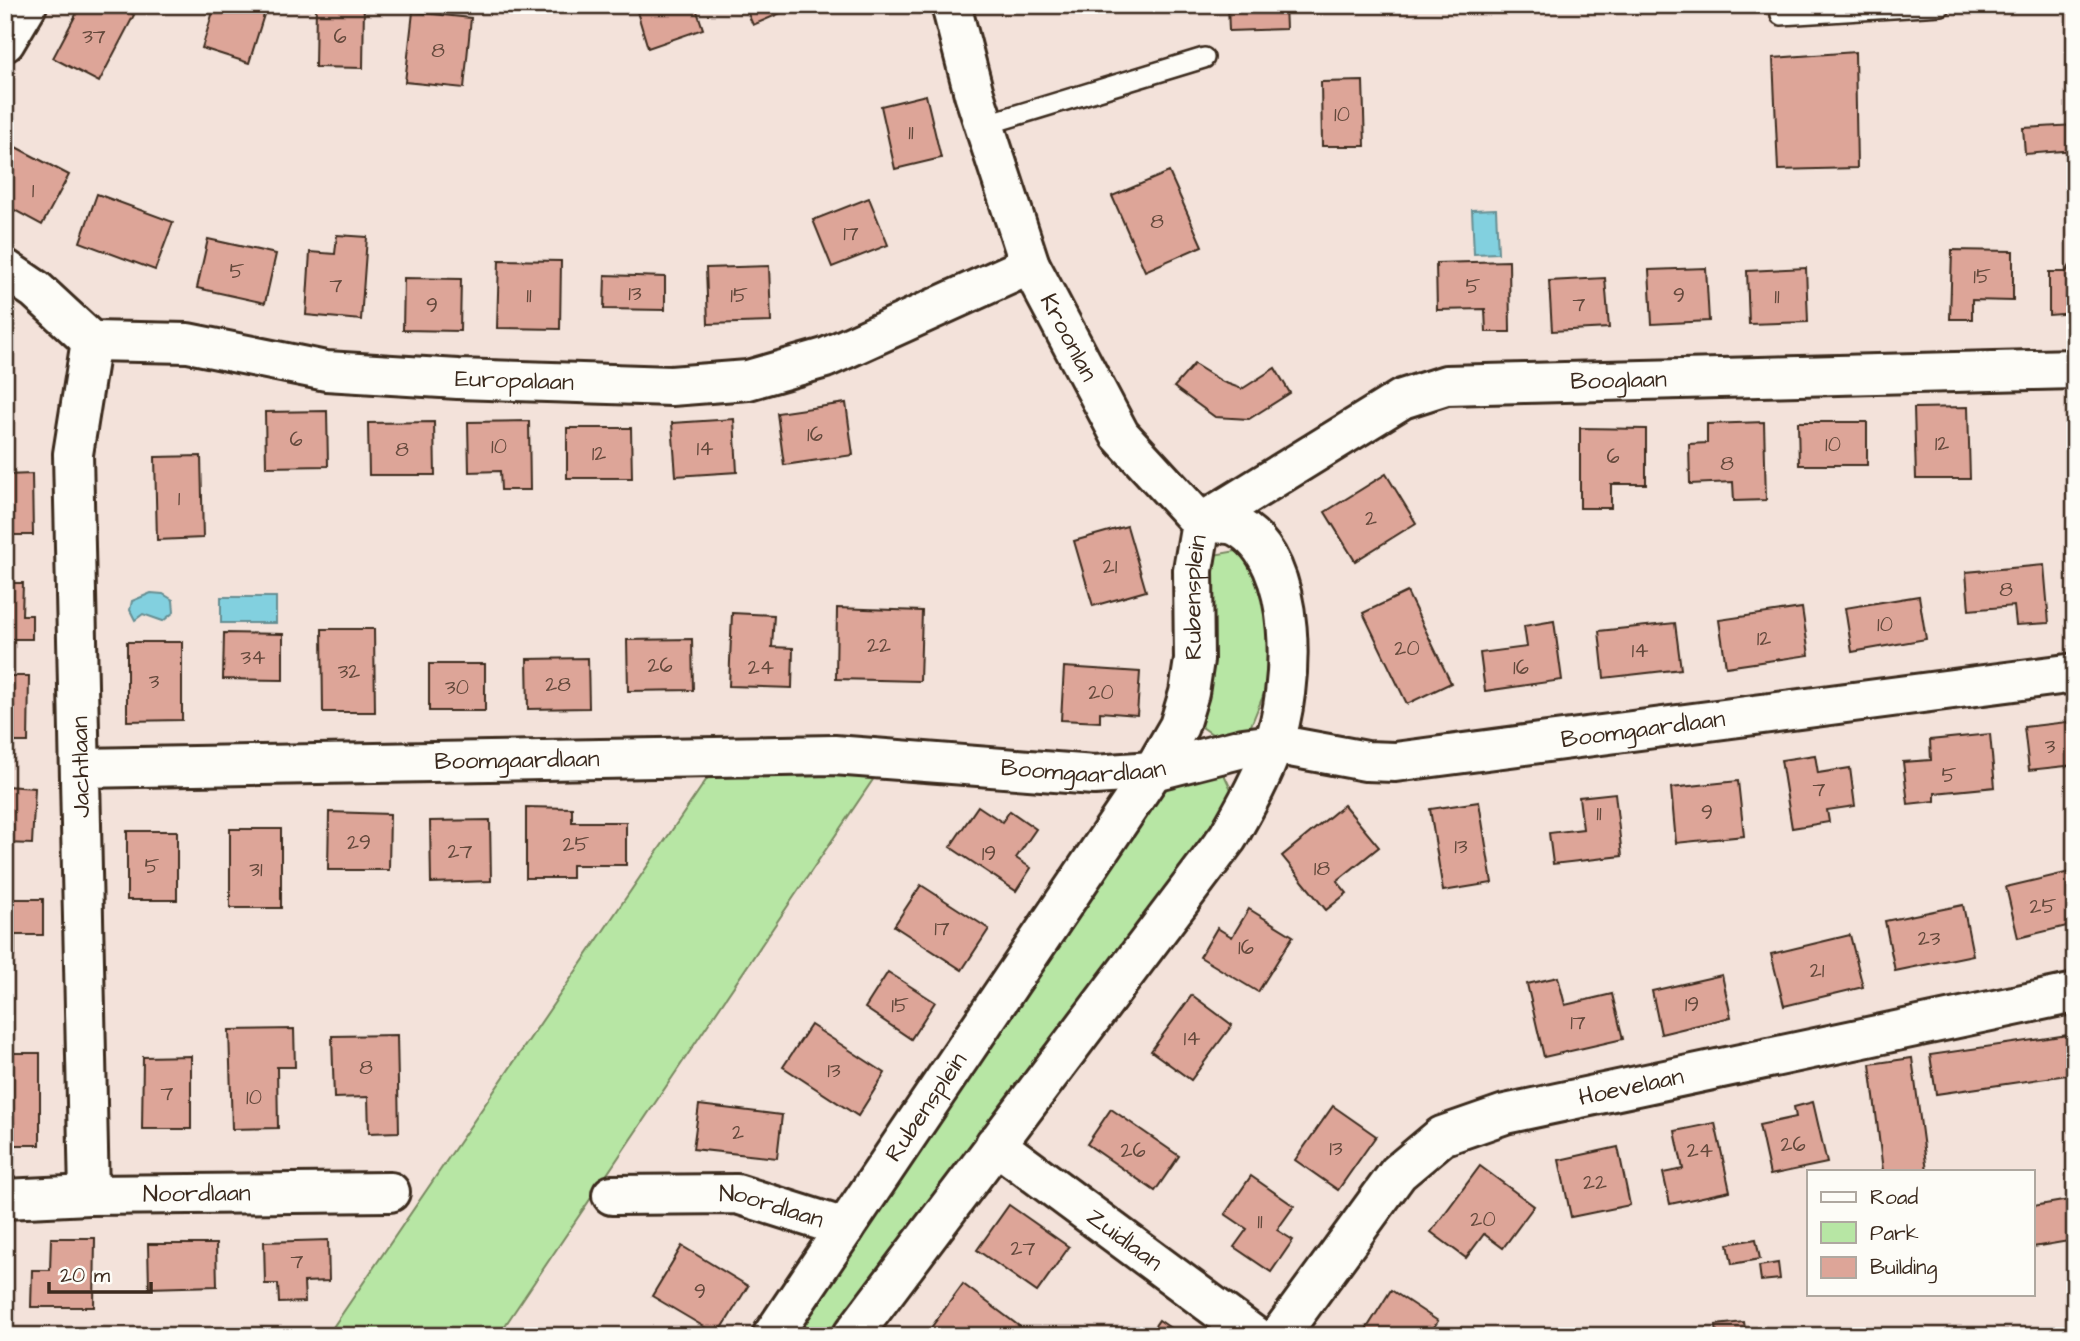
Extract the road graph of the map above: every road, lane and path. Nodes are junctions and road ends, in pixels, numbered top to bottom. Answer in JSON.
{"nodes":[{"id":1,"x":27,"y":5,"type":"edge"},
{"id":2,"x":951,"y":5,"type":"edge"},
{"id":3,"x":1941,"y":5,"type":"edge"},
{"id":4,"x":1780,"y":15,"type":"dead end"},
{"id":5,"x":5,"y":42,"type":"edge"},
{"id":6,"x":1204,"y":58,"type":"dead end"},
{"id":7,"x":984,"y":125,"type":"junction"},
{"id":8,"x":1030,"y":265,"type":"junction"},
{"id":9,"x":5,"y":269,"type":"edge"},
{"id":10,"x":91,"y":341,"type":"junction"},
{"id":11,"x":2075,"y":369,"type":"edge"},
{"id":12,"x":1201,"y":523,"type":"junction"},
{"id":13,"x":2075,"y":673,"type":"edge"},
{"id":14,"x":1274,"y":744,"type":"junction"},
{"id":15,"x":81,"y":768,"type":"junction"},
{"id":16,"x":1153,"y":771,"type":"junction"},
{"id":17,"x":2075,"y":993,"type":"edge"},
{"id":18,"x":995,"y":1144,"type":"junction"},
{"id":19,"x":390,"y":1192,"type":"dead end"},
{"id":20,"x":89,"y":1195,"type":"junction"},
{"id":21,"x":612,"y":1195,"type":"dead end"},
{"id":22,"x":5,"y":1199,"type":"edge"},
{"id":23,"x":845,"y":1228,"type":"junction"},
{"id":24,"x":772,"y":1336,"type":"edge"},
{"id":25,"x":852,"y":1336,"type":"edge"},
{"id":26,"x":1254,"y":1336,"type":"edge"},
{"id":27,"x":1279,"y":1336,"type":"edge"}],
"edges":[{"from":1,"to":5,"type":"street"},
{"from":2,"to":7,"type":"street","name":"Kroonlan"},
{"from":3,"to":4,"type":"lane"},
{"from":6,"to":7,"type":"lane"},
{"from":7,"to":8,"type":"street","name":"Kroonlan"},
{"from":8,"to":10,"type":"street","name":"Europalaan"},
{"from":8,"to":12,"type":"street","name":"Kroonlan"},
{"from":9,"to":10,"type":"street"},
{"from":10,"to":15,"type":"street","name":"Jachtlaan"},
{"from":11,"to":12,"type":"street","name":"Booglaan"},
{"from":12,"to":14,"type":"street","name":"Rubensplein"},
{"from":12,"to":16,"type":"street","name":"Rubensplein"},
{"from":13,"to":14,"type":"street","name":"Boomgaardlaan"},
{"from":14,"to":16,"type":"street","name":"Boomgaardlaan"},
{"from":14,"to":18,"type":"street","name":"Rubensplein"},
{"from":15,"to":16,"type":"street","name":"Boomgaardlaan"},
{"from":15,"to":20,"type":"street","name":"Jachtlaan"},
{"from":16,"to":23,"type":"street","name":"Rubensplein"},
{"from":17,"to":27,"type":"street","name":"Hoevelaan"},
{"from":18,"to":25,"type":"street","name":"Rubensplein"},
{"from":18,"to":26,"type":"street","name":"Zuidlaan"},
{"from":19,"to":20,"type":"street","name":"Noordlaan"},
{"from":20,"to":22,"type":"street","name":"Noordlaan"},
{"from":21,"to":23,"type":"street","name":"Noordlaan"},
{"from":23,"to":24,"type":"street","name":"Rubensplein"}]}
